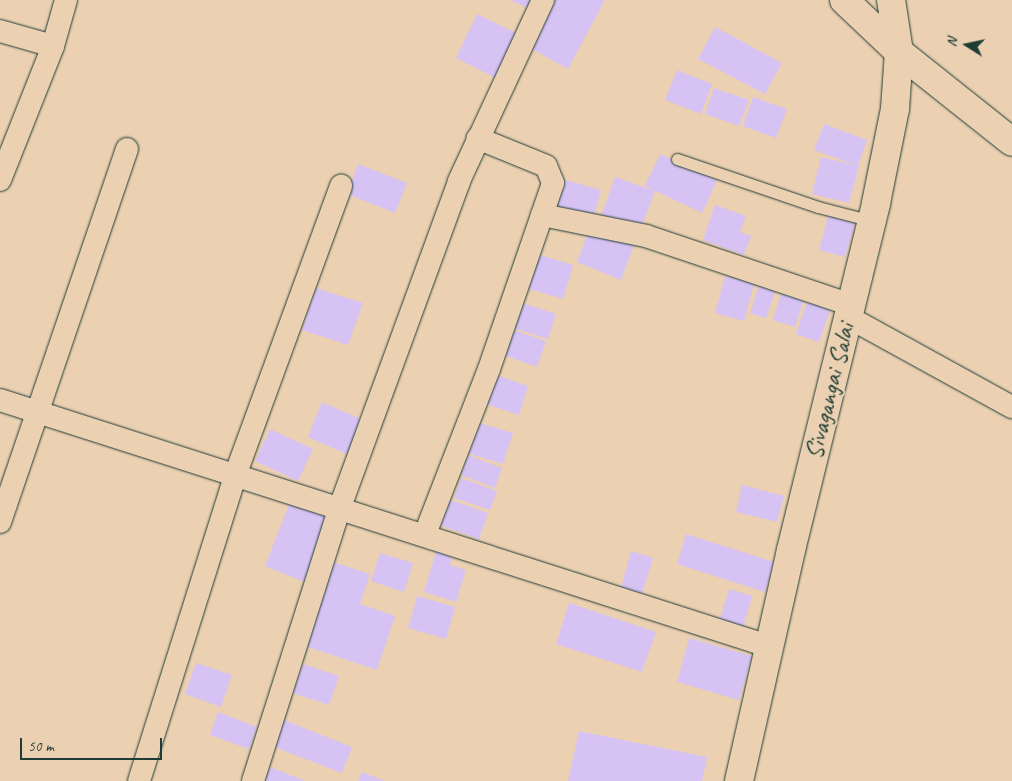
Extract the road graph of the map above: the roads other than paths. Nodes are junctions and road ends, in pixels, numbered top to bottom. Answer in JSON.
{"nodes":[{"id":1,"x":66,"y":0,"type":"edge"},
{"id":2,"x":543,"y":0,"type":"edge"},
{"id":3,"x":844,"y":0,"type":"edge"},
{"id":4,"x":891,"y":0,"type":"edge"},
{"id":5,"x":0,"y":30,"type":"edge"},
{"id":6,"x":53,"y":46,"type":"junction"},
{"id":7,"x":900,"y":52,"type":"junction"},
{"id":8,"x":477,"y":138,"type":"junction"},
{"id":9,"x":1012,"y":142,"type":"edge"},
{"id":10,"x":127,"y":149,"type":"dead end"},
{"id":11,"x":677,"y":159,"type":"dead end"},
{"id":12,"x":0,"y":180,"type":"edge"},
{"id":13,"x":341,"y":186,"type":"dead end"},
{"id":14,"x":542,"y":215,"type":"junction"},
{"id":15,"x":872,"y":221,"type":"junction"},
{"id":16,"x":849,"y":311,"type":"junction"},
{"id":17,"x":0,"y":400,"type":"edge"},
{"id":18,"x":1012,"y":407,"type":"edge"},
{"id":19,"x":35,"y":411,"type":"junction"},
{"id":20,"x":236,"y":473,"type":"junction"},
{"id":21,"x":340,"y":507,"type":"junction"},
{"id":22,"x":0,"y":522,"type":"edge"},
{"id":23,"x":425,"y":534,"type":"junction"},
{"id":24,"x":771,"y":647,"type":"junction"},
{"id":25,"x":139,"y":781,"type":"edge"},
{"id":26,"x":253,"y":781,"type":"edge"},
{"id":27,"x":740,"y":781,"type":"edge"}],
"edges":[{"from":1,"to":6,"type":"street"},
{"from":2,"to":8,"type":"street"},
{"from":3,"to":7,"type":"main road"},
{"from":4,"to":7,"type":"main road","name":"Sivagangai Salai"},
{"from":5,"to":6,"type":"street"},
{"from":6,"to":12,"type":"street"},
{"from":7,"to":9,"type":"main road"},
{"from":7,"to":15,"type":"main road","name":"Sivagangai Salai"},
{"from":8,"to":14,"type":"street"},
{"from":8,"to":21,"type":"street"},
{"from":10,"to":19,"type":"street"},
{"from":11,"to":15,"type":"lane"},
{"from":13,"to":20,"type":"street"},
{"from":14,"to":16,"type":"street"},
{"from":14,"to":23,"type":"street"},
{"from":15,"to":16,"type":"main road","name":"Sivagangai Salai"},
{"from":16,"to":18,"type":"street"},
{"from":16,"to":24,"type":"main road","name":"Sivagangai Salai"},
{"from":17,"to":19,"type":"street"},
{"from":19,"to":20,"type":"street"},
{"from":19,"to":22,"type":"street"},
{"from":20,"to":21,"type":"street"},
{"from":20,"to":25,"type":"street"},
{"from":21,"to":23,"type":"street"},
{"from":21,"to":26,"type":"street"},
{"from":23,"to":24,"type":"street"},
{"from":24,"to":27,"type":"main road","name":"Sivagangai Salai"}]}
